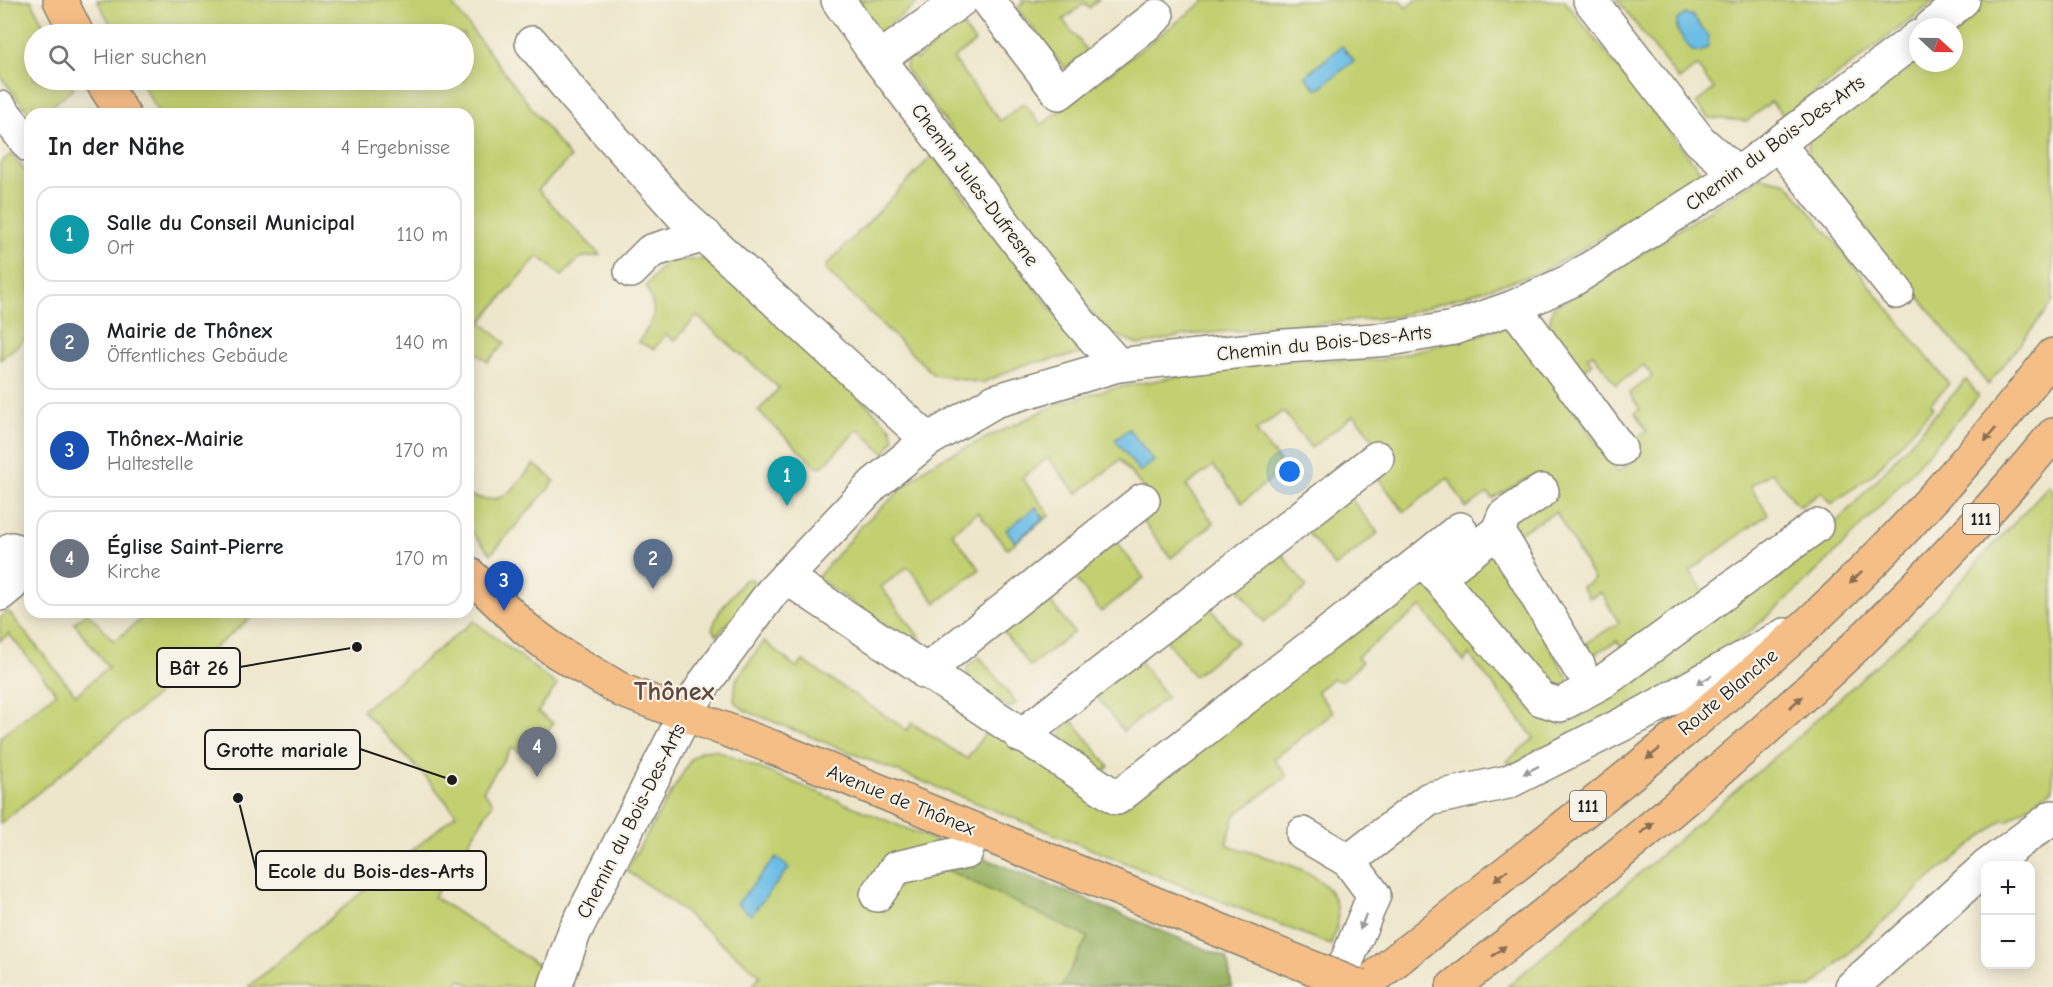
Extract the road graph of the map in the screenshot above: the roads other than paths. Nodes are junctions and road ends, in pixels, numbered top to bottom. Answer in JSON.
{"nodes":[{"id":1,"x":60,"y":0,"type":"edge"},
{"id":2,"x":838,"y":0,"type":"edge"},
{"id":3,"x":961,"y":0,"type":"edge"},
{"id":4,"x":988,"y":0,"type":"edge"},
{"id":5,"x":1590,"y":0,"type":"edge"},
{"id":6,"x":1963,"y":0,"type":"edge"},
{"id":7,"x":1157,"y":16,"type":"dead end"},
{"id":8,"x":1942,"y":18,"type":"edge"},
{"id":9,"x":72,"y":24,"type":"edge"},
{"id":10,"x":532,"y":43,"type":"dead end"},
{"id":11,"x":1909,"y":44,"type":"edge"},
{"id":12,"x":879,"y":59,"type":"junction"},
{"id":13,"x":107,"y":90,"type":"edge"},
{"id":14,"x":0,"y":108,"type":"edge"},
{"id":15,"x":119,"y":108,"type":"edge"},
{"id":16,"x":24,"y":138,"type":"edge"},
{"id":17,"x":1779,"y":145,"type":"junction"},
{"id":18,"x":1738,"y":174,"type":"junction"},
{"id":19,"x":705,"y":235,"type":"junction"},
{"id":20,"x":631,"y":272,"type":"dead end"},
{"id":21,"x":1897,"y":292,"type":"dead end"},
{"id":22,"x":1514,"y":307,"type":"junction"},
{"id":23,"x":2053,"y":355,"type":"edge"},
{"id":24,"x":1118,"y":365,"type":"junction"},
{"id":25,"x":2053,"y":435,"type":"edge"},
{"id":26,"x":928,"y":440,"type":"junction"},
{"id":27,"x":1620,"y":449,"type":"dead end"},
{"id":28,"x":1377,"y":458,"type":"dead end"},
{"id":29,"x":1542,"y":491,"type":"dead end"},
{"id":30,"x":1143,"y":500,"type":"dead end"},
{"id":31,"x":1816,"y":526,"type":"dead end"},
{"id":32,"x":1460,"y":529,"type":"dead end"},
{"id":33,"x":1498,"y":531,"type":"junction"},
{"id":34,"x":14,"y":543,"type":"edge"},
{"id":35,"x":1430,"y":568,"type":"junction"},
{"id":36,"x":474,"y":579,"type":"edge"},
{"id":37,"x":778,"y":579,"type":"junction"},
{"id":38,"x":0,"y":594,"type":"edge"},
{"id":39,"x":1810,"y":621,"type":"junction"},
{"id":40,"x":1580,"y":667,"type":"dead end"},
{"id":41,"x":925,"y":672,"type":"junction"},
{"id":42,"x":686,"y":713,"type":"junction"},
{"id":43,"x":1021,"y":736,"type":"junction"},
{"id":44,"x":2053,"y":817,"type":"edge"},
{"id":45,"x":974,"y":830,"type":"junction"},
{"id":46,"x":1303,"y":834,"type":"dead end"},
{"id":47,"x":1349,"y":861,"type":"junction"},
{"id":48,"x":1993,"y":861,"type":"edge"},
{"id":49,"x":1981,"y":871,"type":"edge"},
{"id":50,"x":877,"y":895,"type":"dead end"},
{"id":51,"x":555,"y":987,"type":"edge"},
{"id":52,"x":1336,"y":987,"type":"edge"},
{"id":53,"x":1361,"y":987,"type":"edge"},
{"id":54,"x":1453,"y":987,"type":"edge"},
{"id":55,"x":1852,"y":987,"type":"edge"}],
"edges":[{"from":1,"to":9,"type":"main road"},
{"from":2,"to":12,"type":"street","name":"Chemin Jules-Dufresne"},
{"from":3,"to":12,"type":"street"},
{"from":4,"to":7,"type":"street"},
{"from":5,"to":18,"type":"street"},
{"from":6,"to":8,"type":"street"},
{"from":10,"to":19,"type":"street"},
{"from":11,"to":17,"type":"street","name":"Chemin du Bois-Des-Arts"},
{"from":12,"to":24,"type":"street","name":"Chemin Jules-Dufresne"},
{"from":13,"to":15,"type":"main road"},
{"from":14,"to":16,"type":"street"},
{"from":17,"to":18,"type":"street","name":"Chemin du Bois-Des-Arts"},
{"from":17,"to":21,"type":"street"},
{"from":18,"to":22,"type":"street","name":"Chemin du Bois-Des-Arts"},
{"from":19,"to":20,"type":"street"},
{"from":19,"to":26,"type":"street"},
{"from":22,"to":24,"type":"street","name":"Chemin du Bois-Des-Arts"},
{"from":22,"to":27,"type":"street"},
{"from":23,"to":39,"type":"main road","name":"Route Blanche","number":"111","one_way":true},
{"from":24,"to":26,"type":"street","name":"Chemin du Bois-Des-Arts"},
{"from":54,"to":25,"type":"main road","number":"111","one_way":true},
{"from":26,"to":37,"type":"street","name":"Chemin du Bois-Des-Arts"},
{"from":28,"to":43,"type":"street"},
{"from":29,"to":33,"type":"street"},
{"from":30,"to":41,"type":"street"},
{"from":31,"to":35,"type":"street"},
{"from":32,"to":35,"type":"street"},
{"from":33,"to":35,"type":"street"},
{"from":33,"to":40,"type":"street"},
{"from":34,"to":38,"type":"street"},
{"from":35,"to":43,"type":"street"},
{"from":36,"to":42,"type":"main road","name":"Avenue de Thônex"},
{"from":37,"to":41,"type":"street"},
{"from":37,"to":42,"type":"street","name":"Chemin du Bois-Des-Arts"},
{"from":39,"to":47,"type":"street","one_way":true},
{"from":39,"to":53,"type":"main road","name":"Route Blanche","number":"111","one_way":true},
{"from":41,"to":43,"type":"street"},
{"from":42,"to":45,"type":"main road","name":"Avenue de Thônex"},
{"from":42,"to":51,"type":"street","name":"Chemin du Bois-Des-Arts"},
{"from":44,"to":48,"type":"street"},
{"from":45,"to":50,"type":"street"},
{"from":45,"to":53,"type":"main road","name":"Avenue de Thônex","bridge":true},
{"from":46,"to":47,"type":"street"},
{"from":47,"to":52,"type":"street","one_way":true},
{"from":49,"to":55,"type":"street"}]}
